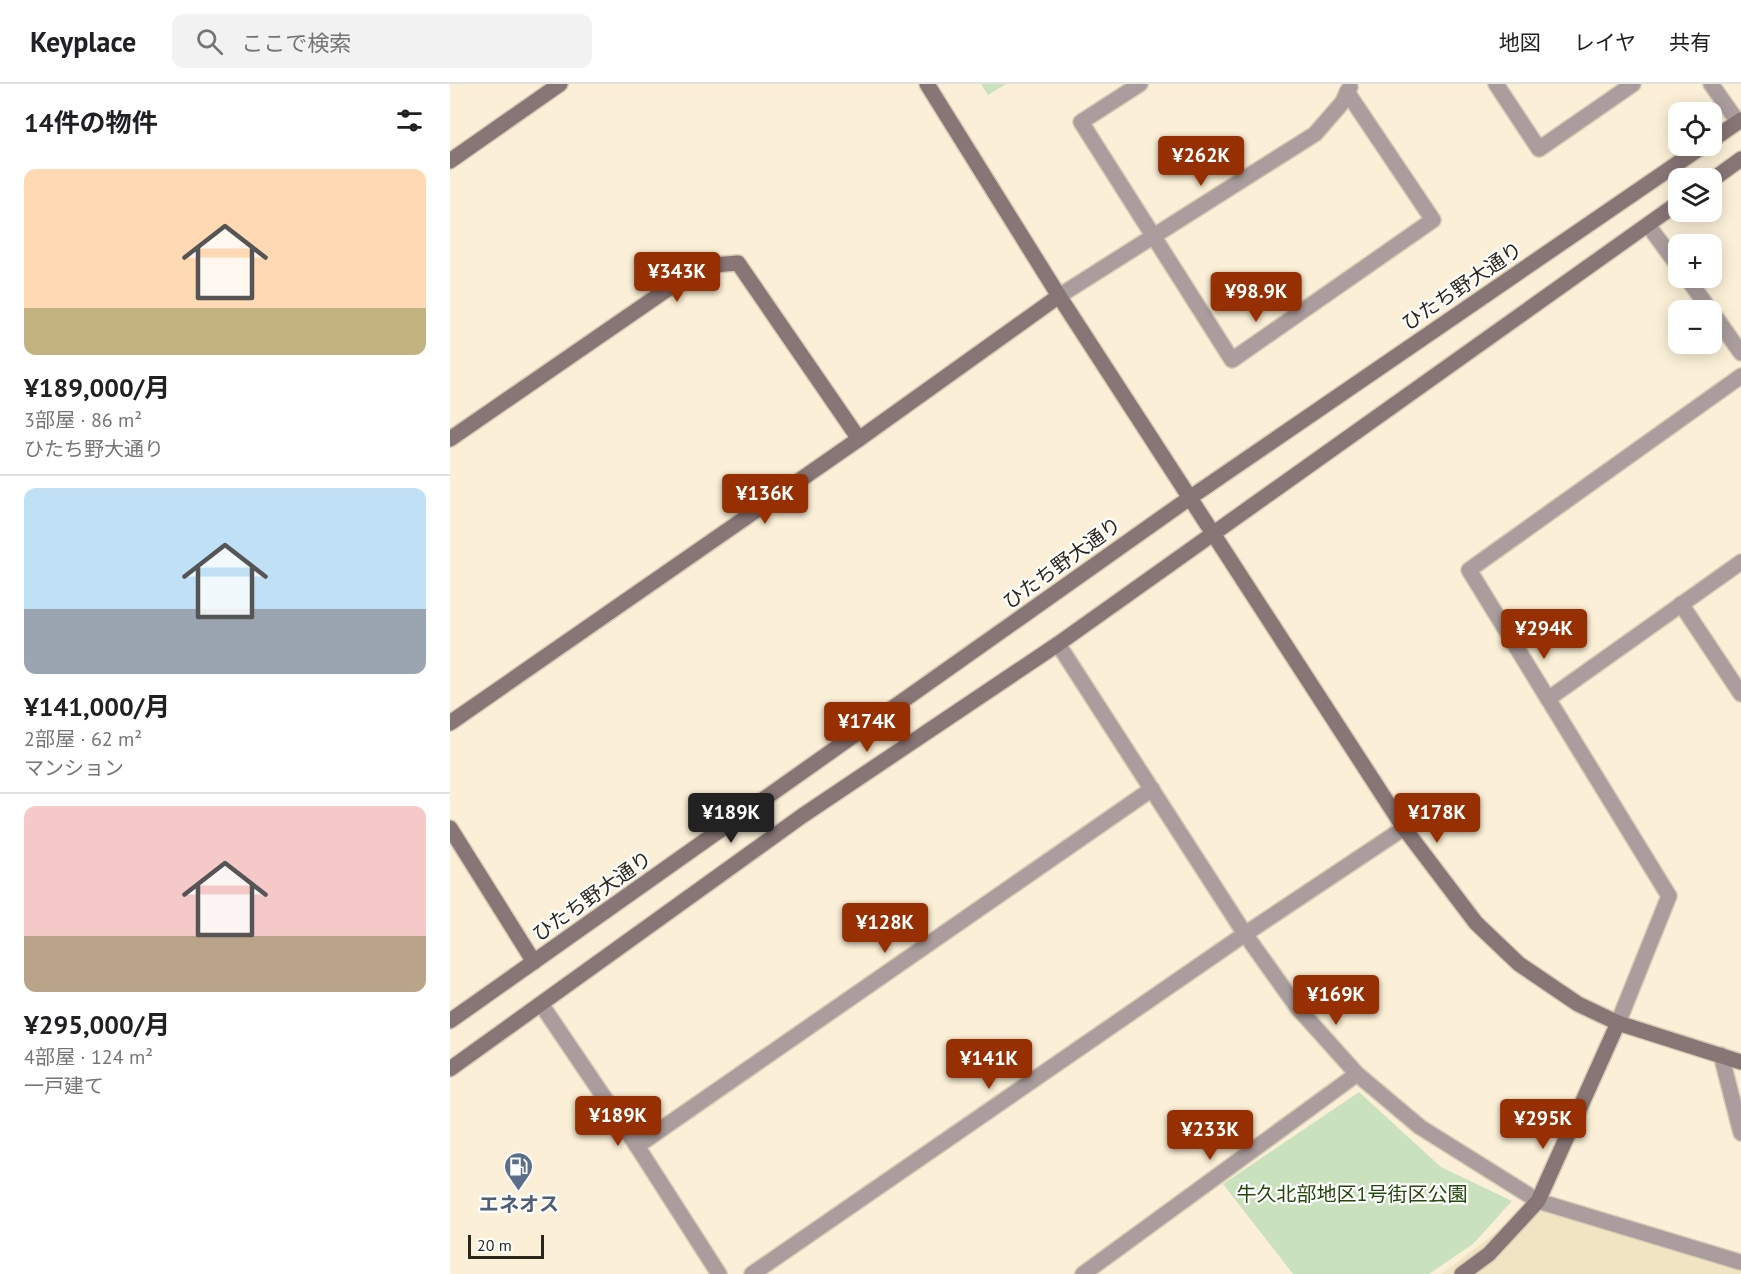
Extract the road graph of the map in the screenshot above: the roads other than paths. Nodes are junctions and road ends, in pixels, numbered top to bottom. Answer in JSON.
{"nodes":[{"id":1,"x":560,"y":84,"type":"edge"},
{"id":2,"x":927,"y":84,"type":"edge"},
{"id":3,"x":1140,"y":84,"type":"edge"},
{"id":4,"x":1496,"y":84,"type":"edge"},
{"id":5,"x":1634,"y":84,"type":"edge"},
{"id":6,"x":1711,"y":84,"type":"edge"},
{"id":7,"x":1349,"y":88,"type":"edge"},
{"id":8,"x":1740,"y":121,"type":"edge"},
{"id":9,"x":1722,"y":133,"type":"edge"},
{"id":10,"x":1688,"y":156,"type":"edge"},
{"id":11,"x":1741,"y":159,"type":"edge"},
{"id":12,"x":450,"y":161,"type":"edge"},
{"id":13,"x":1722,"y":173,"type":"edge"},
{"id":14,"x":1668,"y":210,"type":"edge"},
{"id":15,"x":1648,"y":225,"type":"junction"},
{"id":16,"x":1153,"y":236,"type":"junction"},
{"id":17,"x":1668,"y":252,"type":"edge"},
{"id":18,"x":1694,"y":288,"type":"edge"},
{"id":19,"x":1059,"y":296,"type":"junction"},
{"id":20,"x":1703,"y":300,"type":"edge"},
{"id":21,"x":1722,"y":326,"type":"edge"},
{"id":22,"x":1741,"y":352,"type":"edge"},
{"id":23,"x":1741,"y":376,"type":"edge"},
{"id":24,"x":859,"y":439,"type":"junction"},
{"id":25,"x":450,"y":440,"type":"edge"},
{"id":26,"x":1191,"y":497,"type":"junction"},
{"id":27,"x":1215,"y":534,"type":"junction"},
{"id":28,"x":1741,"y":562,"type":"edge"},
{"id":29,"x":1682,"y":604,"type":"junction"},
{"id":30,"x":1058,"y":644,"type":"junction"},
{"id":31,"x":1741,"y":694,"type":"edge"},
{"id":32,"x":1548,"y":699,"type":"junction"},
{"id":33,"x":450,"y":723,"type":"edge"},
{"id":34,"x":1152,"y":789,"type":"junction"},
{"id":35,"x":450,"y":828,"type":"edge"},
{"id":36,"x":1404,"y":828,"type":"junction"},
{"id":37,"x":1245,"y":934,"type":"junction"},
{"id":38,"x":534,"y":962,"type":"junction"},
{"id":39,"x":541,"y":1004,"type":"junction"},
{"id":40,"x":450,"y":1022,"type":"edge"},
{"id":41,"x":1618,"y":1023,"type":"junction"},
{"id":42,"x":1721,"y":1055,"type":"junction"},
{"id":43,"x":1741,"y":1062,"type":"edge"},
{"id":44,"x":450,"y":1069,"type":"edge"},
{"id":45,"x":1356,"y":1074,"type":"junction"},
{"id":46,"x":1741,"y":1133,"type":"edge"},
{"id":47,"x":637,"y":1146,"type":"junction"},
{"id":48,"x":1538,"y":1201,"type":"junction"},
{"id":49,"x":1739,"y":1265,"type":"edge"},
{"id":50,"x":719,"y":1274,"type":"edge"},
{"id":51,"x":752,"y":1274,"type":"edge"},
{"id":52,"x":1083,"y":1274,"type":"edge"},
{"id":53,"x":1462,"y":1274,"type":"edge"}],
"edges":[{"from":1,"to":12,"type":"street"},
{"from":2,"to":19,"type":"street"},
{"from":3,"to":16,"type":"street"},
{"from":4,"to":5,"type":"street"},
{"from":6,"to":8,"type":"street"},
{"from":7,"to":16,"type":"street"},
{"from":7,"to":16,"type":"street"},
{"from":8,"to":9,"type":"street"},
{"from":10,"to":26,"type":"street","name":"ひたち野大通り"},
{"from":11,"to":13,"type":"street"},
{"from":14,"to":15,"type":"street"},
{"from":15,"to":17,"type":"street"},
{"from":15,"to":27,"type":"street"},
{"from":16,"to":19,"type":"street"},
{"from":18,"to":20,"type":"street"},
{"from":19,"to":24,"type":"street"},
{"from":19,"to":26,"type":"street"},
{"from":21,"to":22,"type":"street"},
{"from":23,"to":32,"type":"street"},
{"from":24,"to":25,"type":"street"},
{"from":24,"to":33,"type":"street"},
{"from":26,"to":27,"type":"street"},
{"from":26,"to":38,"type":"street","name":"ひたち野大通り"},
{"from":27,"to":30,"type":"street"},
{"from":27,"to":36,"type":"street"},
{"from":28,"to":29,"type":"street"},
{"from":29,"to":31,"type":"street"},
{"from":29,"to":32,"type":"street"},
{"from":30,"to":34,"type":"street"},
{"from":30,"to":39,"type":"street"},
{"from":32,"to":41,"type":"street"},
{"from":34,"to":37,"type":"street"},
{"from":34,"to":47,"type":"street"},
{"from":35,"to":38,"type":"street"},
{"from":36,"to":37,"type":"street"},
{"from":36,"to":41,"type":"street"},
{"from":37,"to":45,"type":"street"},
{"from":37,"to":51,"type":"street"},
{"from":38,"to":40,"type":"street","name":"ひたち野大通り"},
{"from":39,"to":44,"type":"street"},
{"from":39,"to":47,"type":"street"},
{"from":41,"to":42,"type":"street"},
{"from":41,"to":48,"type":"street"},
{"from":42,"to":43,"type":"street"},
{"from":42,"to":46,"type":"street"},
{"from":45,"to":48,"type":"street"},
{"from":45,"to":52,"type":"street"},
{"from":47,"to":50,"type":"street"},
{"from":48,"to":49,"type":"street"},
{"from":48,"to":53,"type":"street"}]}
